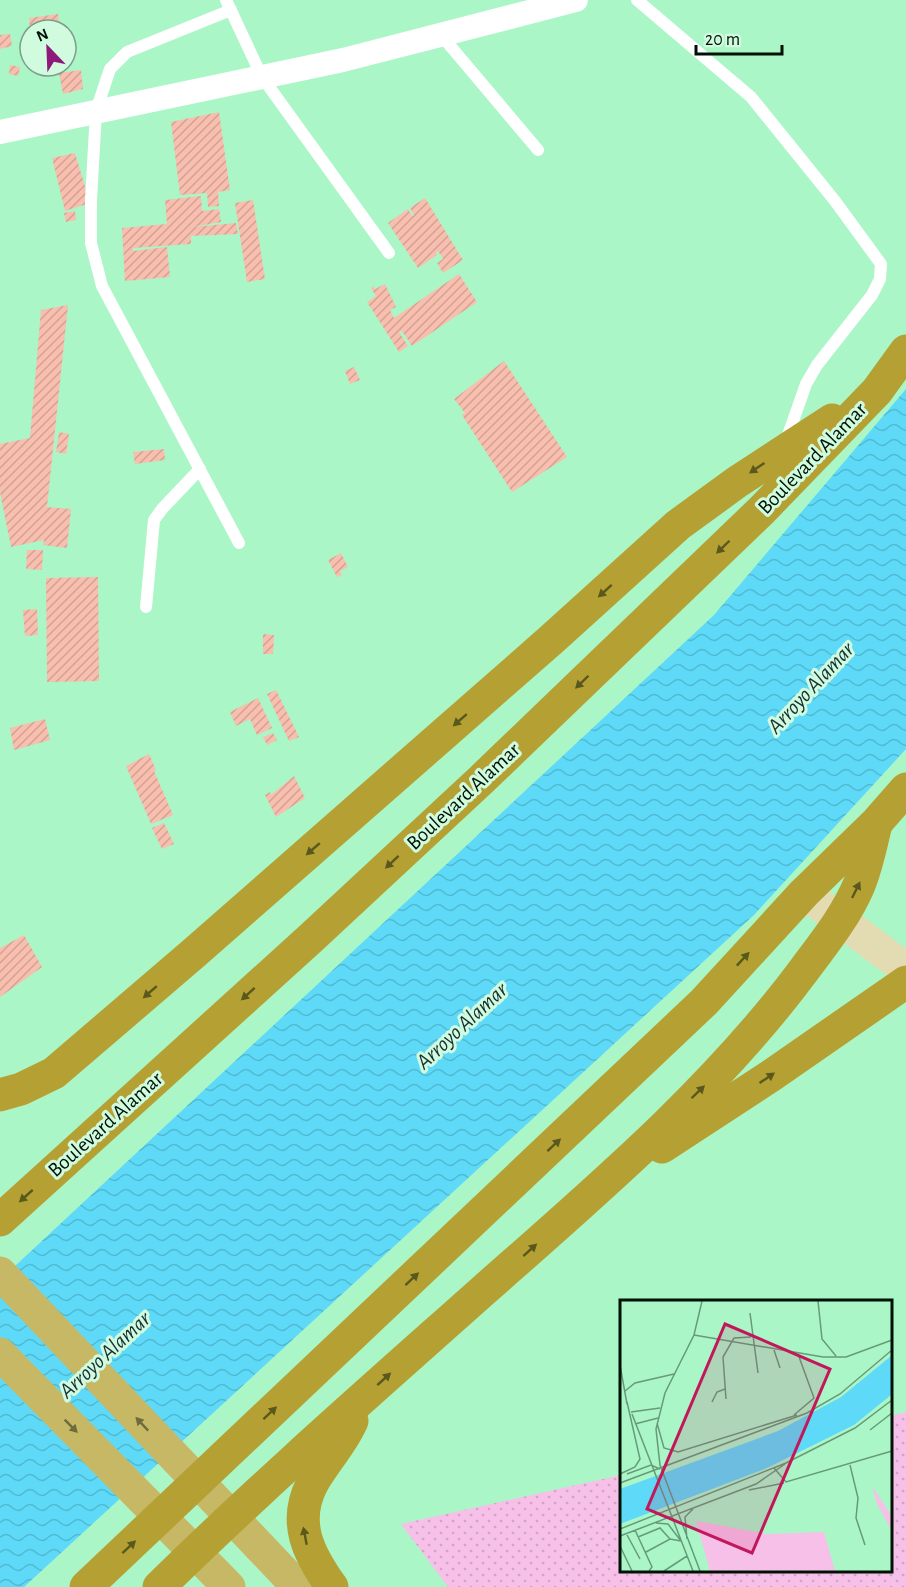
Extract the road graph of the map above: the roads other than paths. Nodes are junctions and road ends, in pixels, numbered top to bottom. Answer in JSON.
{"nodes":[{"id":1,"x":576,"y":0,"type":"edge"},
{"id":2,"x":637,"y":0,"type":"edge"},
{"id":3,"x":228,"y":5,"type":"edge"},
{"id":4,"x":441,"y":35,"type":"junction"},
{"id":5,"x":262,"y":77,"type":"junction"},
{"id":6,"x":96,"y":111,"type":"junction"},
{"id":7,"x":0,"y":132,"type":"edge"},
{"id":8,"x":538,"y":150,"type":"dead end"},
{"id":9,"x":389,"y":253,"type":"dead end"},
{"id":10,"x":906,"y":351,"type":"edge"},
{"id":11,"x":877,"y":392,"type":"junction"},
{"id":12,"x":783,"y":450,"type":"junction"},
{"id":13,"x":200,"y":469,"type":"junction"},
{"id":14,"x":239,"y":543,"type":"dead end"},
{"id":15,"x":146,"y":607,"type":"dead end"},
{"id":16,"x":906,"y":789,"type":"edge"},
{"id":17,"x":877,"y":822,"type":"junction"},
{"id":18,"x":804,"y":893,"type":"junction"},
{"id":19,"x":840,"y":922,"type":"junction"},
{"id":20,"x":906,"y":969,"type":"edge"},
{"id":21,"x":906,"y":981,"type":"edge"},
{"id":22,"x":0,"y":1095,"type":"edge"},
{"id":23,"x":596,"y":1191,"type":"junction"},
{"id":24,"x":0,"y":1220,"type":"edge"},
{"id":25,"x":0,"y":1273,"type":"edge"},
{"id":26,"x":0,"y":1354,"type":"edge"},
{"id":27,"x":356,"y":1403,"type":"junction"},
{"id":28,"x":231,"y":1517,"type":"junction"},
{"id":29,"x":195,"y":1551,"type":"junction"},
{"id":30,"x":86,"y":1587,"type":"edge"},
{"id":31,"x":159,"y":1587,"type":"edge"},
{"id":32,"x":229,"y":1587,"type":"edge"},
{"id":33,"x":298,"y":1587,"type":"edge"},
{"id":34,"x":332,"y":1587,"type":"edge"}],
"edges":[{"from":1,"to":4,"type":"street"},
{"from":2,"to":12,"type":"lane"},
{"from":3,"to":5,"type":"lane"},
{"from":3,"to":6,"type":"lane"},
{"from":4,"to":5,"type":"street"},
{"from":4,"to":8,"type":"lane"},
{"from":5,"to":6,"type":"street"},
{"from":5,"to":9,"type":"lane"},
{"from":6,"to":7,"type":"street"},
{"from":6,"to":13,"type":"lane"},
{"from":10,"to":11,"type":"highway","name":"Boulevard Alamar"},
{"from":11,"to":12,"type":"highway"},
{"from":11,"to":24,"type":"highway","name":"Boulevard Alamar","one_way":true},
{"from":12,"to":22,"type":"highway","one_way":true},
{"from":13,"to":14,"type":"lane"},
{"from":13,"to":15,"type":"lane"},
{"from":16,"to":17,"type":"highway"},
{"from":17,"to":18,"type":"highway"},
{"from":19,"to":17,"type":"highway","one_way":true},
{"from":18,"to":19,"type":"main road"},
{"from":30,"to":18,"type":"highway","one_way":true},
{"from":19,"to":20,"type":"main road"},
{"from":23,"to":19,"type":"highway","one_way":true},
{"from":23,"to":21,"type":"highway","one_way":true},
{"from":27,"to":23,"type":"highway","one_way":true},
{"from":28,"to":25,"type":"main road","one_way":true},
{"from":26,"to":29,"type":"main road","one_way":true},
{"from":27,"to":28,"type":"highway"},
{"from":34,"to":27,"type":"highway","one_way":true},
{"from":28,"to":29,"type":"highway"},
{"from":28,"to":33,"type":"main road"},
{"from":29,"to":31,"type":"highway"},
{"from":29,"to":32,"type":"main road"}]}
